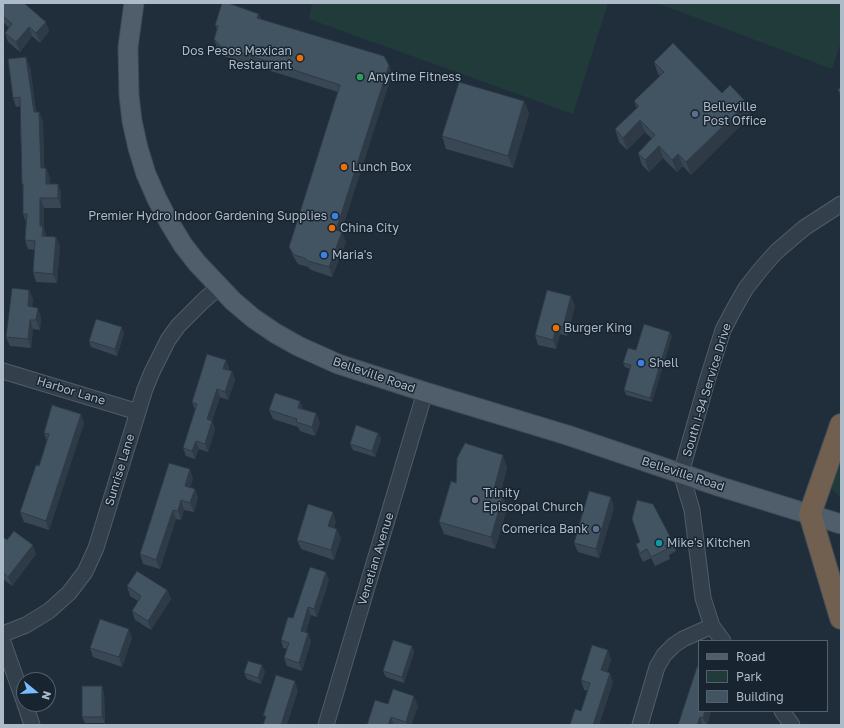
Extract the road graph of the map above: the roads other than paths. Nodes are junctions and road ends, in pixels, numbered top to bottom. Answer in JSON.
{"nodes":[{"id":1,"x":134,"y":3,"type":"edge"},
{"id":2,"x":841,"y":204,"type":"edge"},
{"id":3,"x":219,"y":287,"type":"junction"},
{"id":4,"x":3,"y":371,"type":"edge"},
{"id":5,"x":425,"y":392,"type":"junction"},
{"id":6,"x":138,"y":412,"type":"junction"},
{"id":7,"x":841,"y":425,"type":"edge"},
{"id":8,"x":681,"y":473,"type":"junction"},
{"id":9,"x":810,"y":514,"type":"junction"},
{"id":10,"x":841,"y":524,"type":"edge"},
{"id":11,"x":841,"y":618,"type":"edge"},
{"id":12,"x":712,"y":626,"type":"junction"},
{"id":13,"x":3,"y":634,"type":"edge"},
{"id":14,"x":721,"y":640,"type":"edge"},
{"id":15,"x":3,"y":642,"type":"edge"},
{"id":16,"x":16,"y":679,"type":"edge"},
{"id":17,"x":28,"y":712,"type":"edge"},
{"id":18,"x":783,"y":712,"type":"edge"},
{"id":19,"x":32,"y":725,"type":"edge"},
{"id":20,"x":326,"y":725,"type":"edge"},
{"id":21,"x":640,"y":725,"type":"edge"},
{"id":22,"x":792,"y":725,"type":"edge"}],
"edges":[{"from":1,"to":3,"type":"main road","name":"Belleville Road"},
{"from":2,"to":8,"type":"street","name":"South I-94 Service Drive"},
{"from":3,"to":5,"type":"main road","name":"Belleville Road"},
{"from":3,"to":6,"type":"street","name":"Sunrise Lane"},
{"from":4,"to":6,"type":"street","name":"Harbor Lane"},
{"from":5,"to":8,"type":"main road","name":"Belleville Road"},
{"from":5,"to":20,"type":"street","name":"Venetian Avenue"},
{"from":6,"to":13,"type":"street","name":"Sunrise Lane"},
{"from":7,"to":9,"type":"highway"},
{"from":8,"to":9,"type":"main road","name":"Belleville Road"},
{"from":8,"to":12,"type":"street","name":"South I-94 Service Drive"},
{"from":9,"to":10,"type":"main road","name":"Belleville Road"},
{"from":9,"to":11,"type":"highway"},
{"from":12,"to":14,"type":"street","name":"South I-94 Service Drive"},
{"from":12,"to":21,"type":"street"},
{"from":15,"to":16,"type":"street"},
{"from":17,"to":19,"type":"street"},
{"from":18,"to":22,"type":"street"}]}
